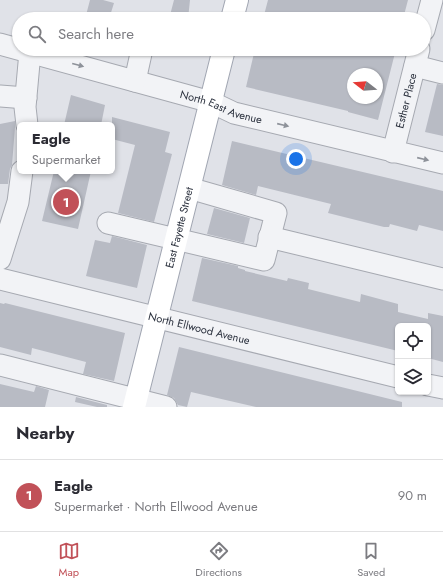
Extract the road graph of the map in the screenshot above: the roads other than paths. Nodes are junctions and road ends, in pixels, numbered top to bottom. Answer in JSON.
{"nodes":[{"id":1,"x":237,"y":0,"type":"edge"},
{"id":2,"x":432,"y":0,"type":"edge"},
{"id":3,"x":234,"y":12,"type":"edge"},
{"id":4,"x":429,"y":12,"type":"edge"},
{"id":5,"x":0,"y":44,"type":"edge"},
{"id":6,"x":12,"y":47,"type":"edge"},
{"id":7,"x":30,"y":56,"type":"edge"},
{"id":8,"x":44,"y":56,"type":"edge"},
{"id":9,"x":140,"y":56,"type":"edge"},
{"id":10,"x":222,"y":56,"type":"edge"},
{"id":11,"x":417,"y":58,"type":"edge"},
{"id":12,"x":443,"y":73,"type":"edge"},
{"id":13,"x":135,"y":81,"type":"junction"},
{"id":14,"x":0,"y":96,"type":"edge"},
{"id":15,"x":26,"y":98,"type":"junction"},
{"id":16,"x":211,"y":102,"type":"junction"},
{"id":17,"x":27,"y":122,"type":"edge"},
{"id":18,"x":393,"y":152,"type":"junction"},
{"id":19,"x":443,"y":163,"type":"edge"},
{"id":20,"x":22,"y":174,"type":"edge"},
{"id":21,"x":189,"y":188,"type":"junction"},
{"id":22,"x":108,"y":223,"type":"dead end"},
{"id":23,"x":5,"y":228,"type":"edge"},
{"id":24,"x":269,"y":238,"type":"junction"},
{"id":25,"x":176,"y":240,"type":"junction"},
{"id":26,"x":0,"y":259,"type":"edge"},
{"id":27,"x":0,"y":279,"type":"edge"},
{"id":28,"x":443,"y":279,"type":"edge"},
{"id":29,"x":156,"y":318,"type":"junction"},
{"id":30,"x":0,"y":365,"type":"edge"},
{"id":31,"x":395,"y":376,"type":"edge"},
{"id":32,"x":431,"y":386,"type":"edge"},
{"id":33,"x":443,"y":388,"type":"edge"},
{"id":34,"x":135,"y":403,"type":"edge"},
{"id":35,"x":166,"y":407,"type":"edge"}],
"edges":[{"from":1,"to":3,"type":"main road"},
{"from":2,"to":4,"type":"street"},
{"from":5,"to":6,"type":"street","name":"North East Avenue"},
{"from":7,"to":15,"type":"street"},
{"from":8,"to":13,"type":"street","name":"North East Avenue","one_way":true},
{"from":9,"to":13,"type":"street"},
{"from":10,"to":16,"type":"main road","name":"East Fayette Street"},
{"from":11,"to":12,"type":"street"},
{"from":11,"to":18,"type":"street","name":"Esther Place"},
{"from":13,"to":16,"type":"street","name":"North East Avenue"},
{"from":14,"to":15,"type":"street"},
{"from":15,"to":17,"type":"street"},
{"from":16,"to":18,"type":"street","name":"North East Avenue","one_way":true},
{"from":16,"to":21,"type":"main road","name":"East Fayette Street"},
{"from":18,"to":19,"type":"street","name":"North East Avenue","one_way":true},
{"from":20,"to":23,"type":"street"},
{"from":21,"to":24,"type":"street"},
{"from":21,"to":25,"type":"main road","name":"East Fayette Street"},
{"from":22,"to":25,"type":"street"},
{"from":23,"to":26,"type":"street"},
{"from":24,"to":25,"type":"street"},
{"from":24,"to":28,"type":"street"},
{"from":25,"to":29,"type":"main road","name":"East Fayette Street"},
{"from":27,"to":29,"type":"street","name":"North Ellwood Avenue"},
{"from":29,"to":31,"type":"street","name":"North Ellwood Avenue"},
{"from":29,"to":34,"type":"main road","name":"East Fayette Street"},
{"from":30,"to":34,"type":"street"},
{"from":32,"to":33,"type":"street"},
{"from":34,"to":35,"type":"street"}]}
